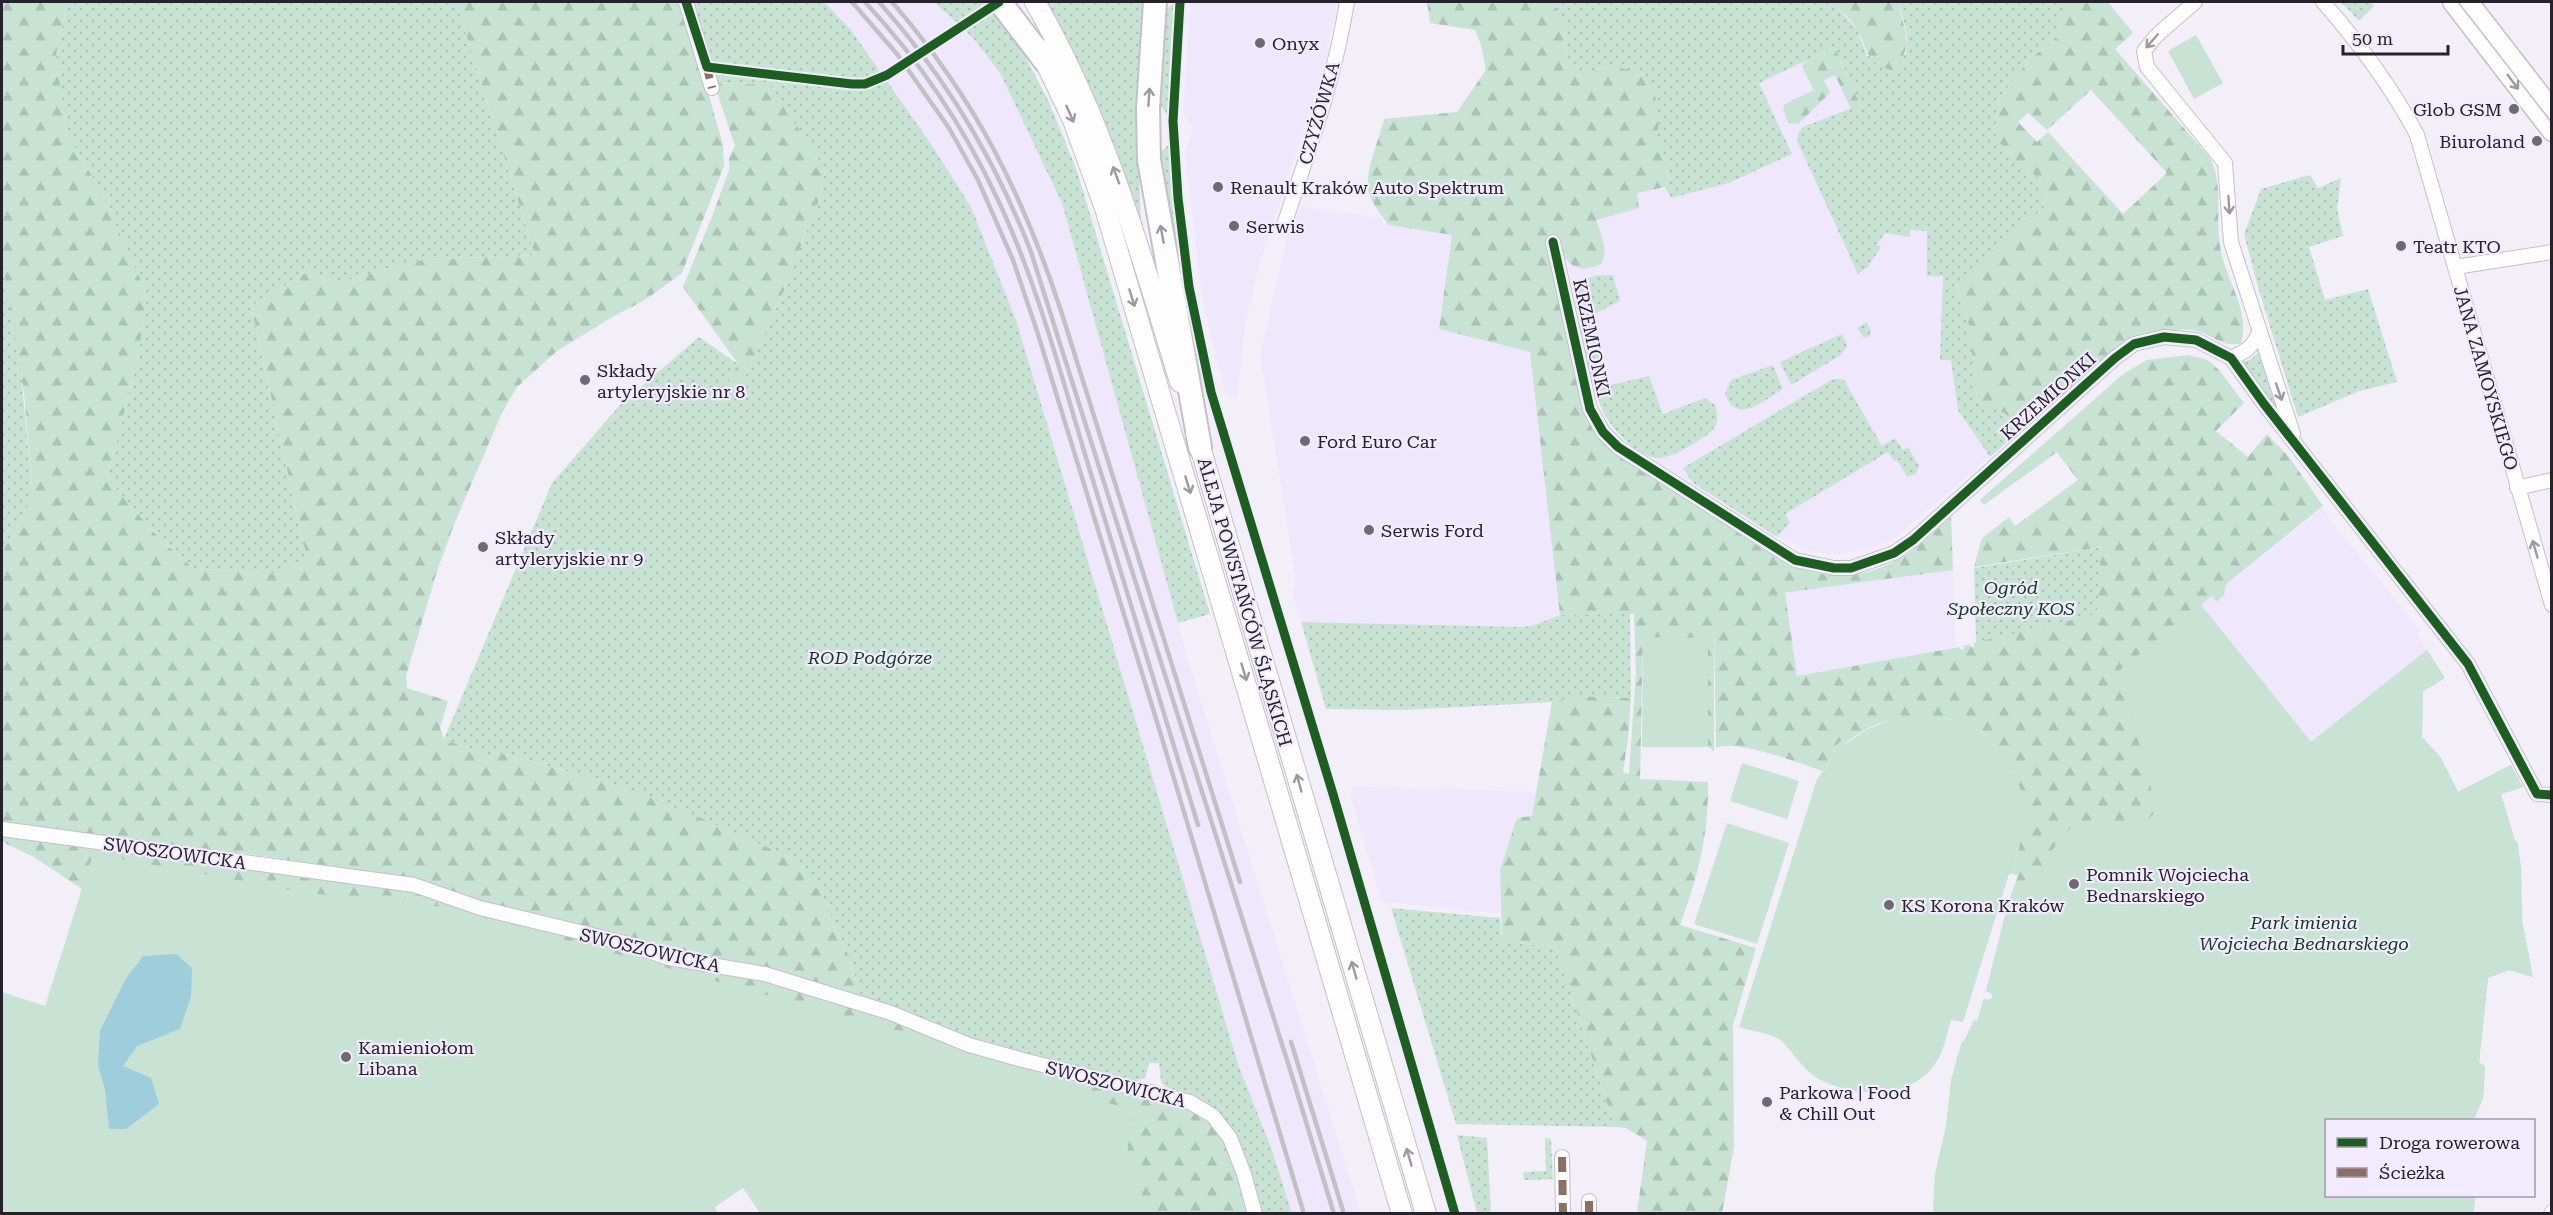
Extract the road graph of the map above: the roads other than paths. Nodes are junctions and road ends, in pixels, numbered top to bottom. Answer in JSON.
{"nodes":[{"id":1,"x":686,"y":2,"type":"edge"},
{"id":2,"x":1000,"y":2,"type":"edge"},
{"id":3,"x":1014,"y":2,"type":"edge"},
{"id":4,"x":1035,"y":2,"type":"edge"},
{"id":5,"x":1155,"y":2,"type":"edge"},
{"id":6,"x":1347,"y":2,"type":"edge"},
{"id":7,"x":2195,"y":2,"type":"edge"},
{"id":8,"x":2323,"y":2,"type":"edge"},
{"id":9,"x":2452,"y":2,"type":"edge"},
{"id":10,"x":2469,"y":2,"type":"edge"},
{"id":11,"x":1045,"y":61,"type":"junction"},
{"id":12,"x":712,"y":88,"type":"dead end"},
{"id":13,"x":2552,"y":109,"type":"edge"},
{"id":14,"x":2552,"y":132,"type":"edge"},
{"id":15,"x":1285,"y":222,"type":"dead end"},
{"id":16,"x":1553,"y":242,"type":"dead end"},
{"id":17,"x":2552,"y":252,"type":"edge"},
{"id":18,"x":2455,"y":267,"type":"junction"},
{"id":19,"x":2259,"y":333,"type":"junction"},
{"id":20,"x":2231,"y":358,"type":"junction"},
{"id":21,"x":2296,"y":443,"type":"junction"},
{"id":22,"x":1200,"y":447,"type":"junction"},
{"id":23,"x":2552,"y":480,"type":"edge"},
{"id":24,"x":2517,"y":488,"type":"junction"},
{"id":25,"x":2552,"y":605,"type":"edge"},
{"id":26,"x":2552,"y":795,"type":"edge"},
{"id":27,"x":2,"y":829,"type":"edge"},
{"id":28,"x":1562,"y":1157,"type":"dead end"},
{"id":29,"x":1255,"y":1214,"type":"edge"},
{"id":30,"x":1402,"y":1214,"type":"edge"},
{"id":31,"x":1426,"y":1214,"type":"edge"},
{"id":32,"x":1563,"y":1214,"type":"edge"}],
"edges":[{"from":1,"to":12,"type":"street"},
{"from":2,"to":11,"type":"main road"},
{"from":3,"to":11,"type":"main road","name":"ALEJA POWSTAŃCÓW ŚLĄSKICH"},
{"from":22,"to":4,"type":"main road","name":"ALEJA POWSTAŃCÓW ŚLĄSKICH","one_way":true},
{"from":22,"to":5,"type":"main road","one_way":true},
{"from":6,"to":15,"type":"street","name":"CZYŻÓWKA"},
{"from":7,"to":19,"type":"street","one_way":true},
{"from":8,"to":18,"type":"street","name":"JANA ZAMOYSKIEGO"},
{"from":9,"to":14,"type":"street","one_way":true},
{"from":10,"to":13,"type":"street"},
{"from":11,"to":30,"type":"main road","name":"ALEJA POWSTAŃCÓW ŚLĄSKICH","one_way":true},
{"from":16,"to":20,"type":"street","name":"KRZEMIONKI"},
{"from":17,"to":18,"type":"street"},
{"from":18,"to":24,"type":"street","name":"JANA ZAMOYSKIEGO"},
{"from":19,"to":20,"type":"street"},
{"from":19,"to":21,"type":"street","one_way":true},
{"from":20,"to":21,"type":"street","name":"KRZEMIONKI"},
{"from":21,"to":26,"type":"street","name":"KRZEMIONKI"},
{"from":31,"to":22,"type":"main road","name":"ALEJA POWSTAŃCÓW ŚLĄSKICH","one_way":true},
{"from":23,"to":24,"type":"street"},
{"from":25,"to":24,"type":"street","name":"JANA ZAMOYSKIEGO","one_way":true},
{"from":27,"to":29,"type":"street","name":"SWOSZOWICKA"},
{"from":28,"to":32,"type":"street"}]}
